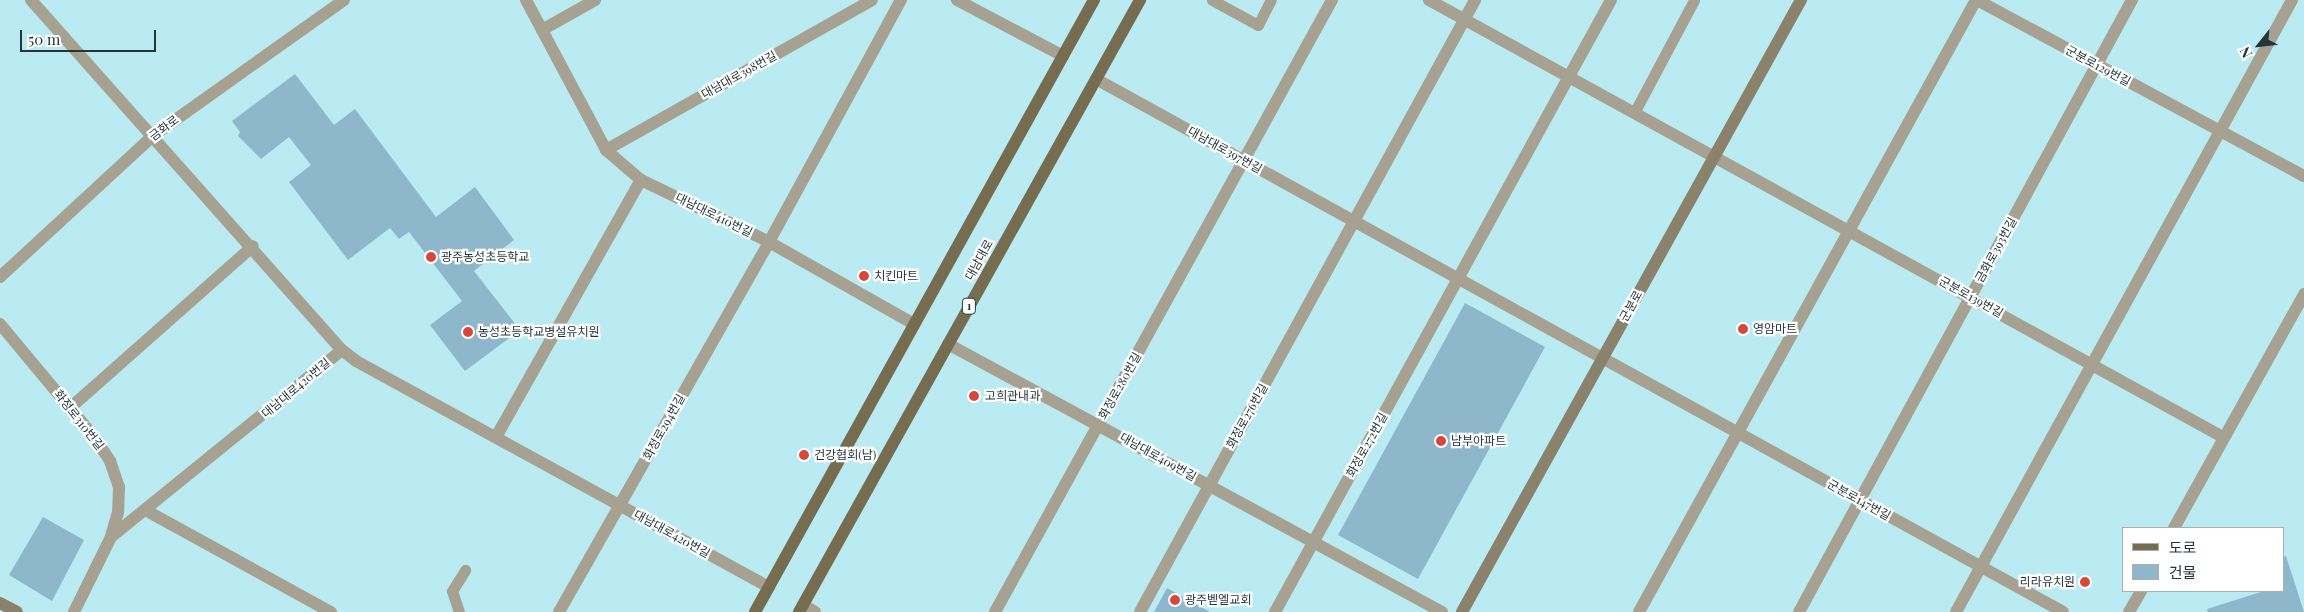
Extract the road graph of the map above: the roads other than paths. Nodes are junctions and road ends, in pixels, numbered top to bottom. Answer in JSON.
{"nodes":[{"id":1,"x":31,"y":0,"type":"edge"},
{"id":2,"x":344,"y":0,"type":"edge"},
{"id":3,"x":526,"y":0,"type":"edge"},
{"id":4,"x":595,"y":0,"type":"edge"},
{"id":5,"x":872,"y":0,"type":"edge"},
{"id":6,"x":901,"y":0,"type":"edge"},
{"id":7,"x":958,"y":0,"type":"edge"},
{"id":8,"x":1094,"y":0,"type":"edge"},
{"id":9,"x":1140,"y":0,"type":"edge"},
{"id":10,"x":1212,"y":0,"type":"edge"},
{"id":11,"x":1271,"y":0,"type":"edge"},
{"id":12,"x":1332,"y":0,"type":"edge"},
{"id":13,"x":1429,"y":0,"type":"edge"},
{"id":14,"x":1475,"y":0,"type":"edge"},
{"id":15,"x":1611,"y":0,"type":"edge"},
{"id":16,"x":1694,"y":0,"type":"edge"},
{"id":17,"x":1801,"y":0,"type":"edge"},
{"id":18,"x":1977,"y":0,"type":"edge"},
{"id":19,"x":2132,"y":0,"type":"edge"},
{"id":20,"x":2292,"y":0,"type":"edge"},
{"id":21,"x":1465,"y":20,"type":"junction"},
{"id":22,"x":542,"y":30,"type":"junction"},
{"id":23,"x":1063,"y":56,"type":"junction"},
{"id":24,"x":2097,"y":65,"type":"junction"},
{"id":25,"x":1569,"y":77,"type":"junction"},
{"id":26,"x":1096,"y":79,"type":"junction"},
{"id":27,"x":1634,"y":113,"type":"junction"},
{"id":28,"x":2220,"y":131,"type":"junction"},
{"id":29,"x":154,"y":135,"type":"junction"},
{"id":30,"x":606,"y":150,"type":"junction"},
{"id":31,"x":1714,"y":157,"type":"junction"},
{"id":32,"x":1244,"y":160,"type":"junction"},
{"id":33,"x":2304,"y":176,"type":"edge"},
{"id":34,"x":641,"y":180,"type":"junction"},
{"id":35,"x":1355,"y":220,"type":"junction"},
{"id":36,"x":1849,"y":230,"type":"junction"},
{"id":37,"x":769,"y":242,"type":"junction"},
{"id":38,"x":253,"y":246,"type":"junction"},
{"id":39,"x":0,"y":276,"type":"edge"},
{"id":40,"x":1459,"y":278,"type":"junction"},
{"id":41,"x":2304,"y":294,"type":"edge"},
{"id":42,"x":1971,"y":296,"type":"junction"},
{"id":43,"x":0,"y":324,"type":"edge"},
{"id":44,"x":914,"y":324,"type":"junction"},
{"id":45,"x":948,"y":344,"type":"junction"},
{"id":46,"x":342,"y":350,"type":"junction"},
{"id":47,"x":1603,"y":356,"type":"junction"},
{"id":48,"x":2093,"y":363,"type":"junction"},
{"id":49,"x":70,"y":408,"type":"junction"},
{"id":50,"x":1098,"y":425,"type":"junction"},
{"id":51,"x":1738,"y":432,"type":"junction"},
{"id":52,"x":496,"y":437,"type":"junction"},
{"id":53,"x":2223,"y":437,"type":"junction"},
{"id":54,"x":1209,"y":485,"type":"junction"},
{"id":55,"x":1860,"y":500,"type":"junction"},
{"id":56,"x":620,"y":505,"type":"junction"},
{"id":57,"x":147,"y":511,"type":"junction"},
{"id":58,"x":2175,"y":527,"type":"edge"},
{"id":59,"x":111,"y":537,"type":"junction"},
{"id":60,"x":1314,"y":542,"type":"junction"},
{"id":61,"x":1980,"y":567,"type":"junction"},
{"id":62,"x":465,"y":570,"type":"dead end"},
{"id":63,"x":769,"y":587,"type":"junction"},
{"id":64,"x":2140,"y":592,"type":"edge"},
{"id":65,"x":0,"y":604,"type":"edge"},
{"id":66,"x":801,"y":609,"type":"edge"},
{"id":67,"x":17,"y":612,"type":"edge"},
{"id":68,"x":74,"y":612,"type":"edge"},
{"id":69,"x":331,"y":612,"type":"edge"},
{"id":70,"x":459,"y":612,"type":"edge"},
{"id":71,"x":559,"y":612,"type":"edge"},
{"id":72,"x":755,"y":612,"type":"edge"},
{"id":73,"x":815,"y":612,"type":"edge"},
{"id":74,"x":995,"y":612,"type":"edge"},
{"id":75,"x":1140,"y":612,"type":"edge"},
{"id":76,"x":1275,"y":612,"type":"edge"},
{"id":77,"x":1442,"y":612,"type":"edge"},
{"id":78,"x":1462,"y":612,"type":"edge"},
{"id":79,"x":1638,"y":612,"type":"edge"},
{"id":80,"x":1799,"y":612,"type":"edge"},
{"id":81,"x":1956,"y":612,"type":"edge"},
{"id":82,"x":2063,"y":612,"type":"edge"},
{"id":83,"x":2129,"y":612,"type":"edge"}],
"edges":[{"from":1,"to":29,"type":"street"},
{"from":2,"to":29,"type":"street","name":"금화로"},
{"from":3,"to":22,"type":"street"},
{"from":4,"to":22,"type":"street"},
{"from":5,"to":30,"type":"street","name":"대남대로398번길"},
{"from":6,"to":37,"type":"street","name":"화정로294번길"},
{"from":7,"to":23,"type":"street"},
{"from":8,"to":23,"type":"main road","name":"대남대로"},
{"from":9,"to":26,"type":"main road","name":"대남대로","number":"1"},
{"from":10,"to":11,"type":"lane"},
{"from":12,"to":32,"type":"street","name":"화정로280번길"},
{"from":13,"to":21,"type":"street","name":"군분로139번길"},
{"from":14,"to":21,"type":"street","name":"화정로276번길"},
{"from":15,"to":25,"type":"street","name":"화정로272번길"},
{"from":16,"to":27,"type":"lane"},
{"from":17,"to":31,"type":"street","name":"군분로"},
{"from":18,"to":24,"type":"street","name":"군분로129번길"},
{"from":18,"to":36,"type":"street","name":"군분로129번길"},
{"from":19,"to":24,"type":"street","name":"금화로393번길"},
{"from":20,"to":28,"type":"street"},
{"from":21,"to":25,"type":"street","name":"군분로139번길"},
{"from":21,"to":35,"type":"street","name":"화정로276번길"},
{"from":22,"to":30,"type":"street"},
{"from":23,"to":44,"type":"main road","name":"대남대로"},
{"from":24,"to":28,"type":"street","name":"군분로129번길"},
{"from":24,"to":42,"type":"street","name":"금화로393번길"},
{"from":25,"to":27,"type":"street","name":"군분로139번길"},
{"from":25,"to":40,"type":"street","name":"화정로272번길"},
{"from":26,"to":32,"type":"street","name":"대남대로397번길"},
{"from":26,"to":45,"type":"main road","name":"대남대로","number":"1"},
{"from":27,"to":31,"type":"street","name":"군분로139번길"},
{"from":28,"to":33,"type":"street","name":"군분로129번길"},
{"from":28,"to":48,"type":"street"},
{"from":29,"to":38,"type":"street"},
{"from":29,"to":39,"type":"street","name":"금화로"},
{"from":30,"to":34,"type":"street","name":"대남대로410번길"},
{"from":31,"to":36,"type":"street","name":"군분로139번길"},
{"from":31,"to":47,"type":"street","name":"군분로"},
{"from":32,"to":35,"type":"street","name":"대남대로397번길"},
{"from":32,"to":50,"type":"street","name":"화정로280번길"},
{"from":34,"to":37,"type":"street","name":"대남대로410번길"},
{"from":34,"to":52,"type":"street"},
{"from":35,"to":40,"type":"street","name":"대남대로397번길"},
{"from":35,"to":54,"type":"street","name":"화정로276번길"},
{"from":36,"to":42,"type":"street","name":"군분로139번길"},
{"from":36,"to":51,"type":"street"},
{"from":37,"to":44,"type":"street","name":"대남대로410번길"},
{"from":37,"to":56,"type":"street","name":"화정로294번길"},
{"from":38,"to":46,"type":"street"},
{"from":38,"to":49,"type":"street"},
{"from":40,"to":47,"type":"street","name":"군분로147번길"},
{"from":40,"to":60,"type":"street","name":"화정로272번길"},
{"from":41,"to":53,"type":"street"},
{"from":42,"to":48,"type":"street","name":"군분로139번길"},
{"from":42,"to":55,"type":"street","name":"금화로393번길"},
{"from":43,"to":49,"type":"street","name":"화정로310번길"},
{"from":44,"to":63,"type":"main road","name":"대남대로"},
{"from":45,"to":50,"type":"street","name":"대남대로409번길"},
{"from":45,"to":66,"type":"main road","name":"대남대로","number":"1"},
{"from":46,"to":52,"type":"street","name":"대남대로420번길"},
{"from":46,"to":57,"type":"street","name":"대남대로420번길"},
{"from":47,"to":51,"type":"street","name":"군분로147번길"},
{"from":47,"to":78,"type":"street","name":"군분로"},
{"from":48,"to":53,"type":"street","name":"군분로139번길"},
{"from":48,"to":61,"type":"street"},
{"from":49,"to":59,"type":"street","name":"화정로310번길"},
{"from":50,"to":54,"type":"street","name":"대남대로409번길"},
{"from":50,"to":74,"type":"street","name":"화정로280번길"},
{"from":51,"to":55,"type":"street","name":"군분로147번길"},
{"from":51,"to":79,"type":"street"},
{"from":52,"to":56,"type":"street","name":"대남대로420번길"},
{"from":53,"to":58,"type":"street"},
{"from":54,"to":60,"type":"street","name":"대남대로409번길"},
{"from":54,"to":75,"type":"street","name":"화정로276번길"},
{"from":55,"to":61,"type":"street","name":"군분로147번길"},
{"from":55,"to":80,"type":"street","name":"금화로393번길"},
{"from":56,"to":63,"type":"street","name":"대남대로420번길"},
{"from":56,"to":71,"type":"street","name":"화정로294번길"},
{"from":57,"to":59,"type":"street","name":"대남대로420번길"},
{"from":57,"to":69,"type":"street"},
{"from":59,"to":68,"type":"street","name":"화정로310번길"},
{"from":60,"to":76,"type":"street","name":"화정로272번길"},
{"from":60,"to":77,"type":"street","name":"대남대로409번길"},
{"from":61,"to":81,"type":"street"},
{"from":61,"to":82,"type":"street","name":"군분로147번길"},
{"from":62,"to":70,"type":"lane"},
{"from":63,"to":72,"type":"main road","name":"대남대로"},
{"from":64,"to":83,"type":"street"},
{"from":65,"to":67,"type":"street"},
{"from":66,"to":73,"type":"street"}]}
